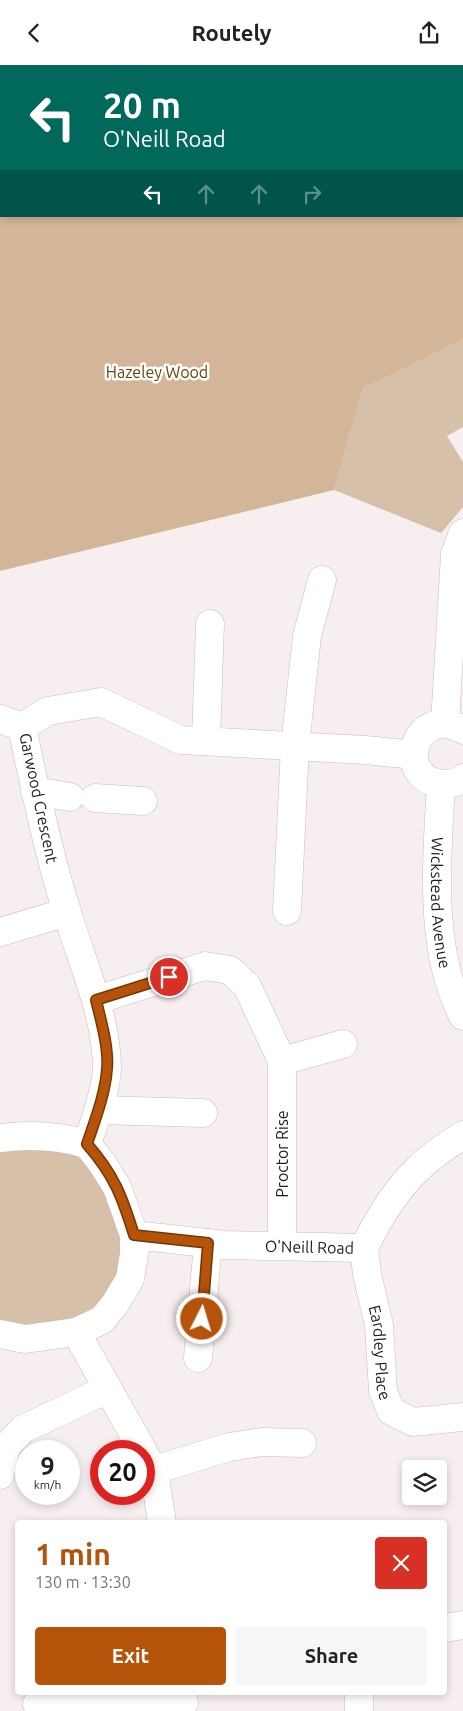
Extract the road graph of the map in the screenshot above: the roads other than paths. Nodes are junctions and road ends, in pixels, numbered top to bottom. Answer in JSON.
{"nodes":[{"id":1,"x":463,"y":533,"type":"edge"},
{"id":2,"x":322,"y":580,"type":"dead end"},
{"id":3,"x":210,"y":624,"type":"dead end"},
{"id":4,"x":11,"y":723,"type":"edge"},
{"id":5,"x":454,"y":726,"type":"edge"},
{"id":6,"x":206,"y":741,"type":"junction"},
{"id":7,"x":296,"y":746,"type":"junction"},
{"id":8,"x":414,"y":755,"type":"junction"},
{"id":9,"x":452,"y":781,"type":"edge"},
{"id":10,"x":35,"y":791,"type":"junction"},
{"id":11,"x":143,"y":801,"type":"dead end"},
{"id":12,"x":288,"y":911,"type":"dead end"},
{"id":13,"x":67,"y":912,"type":"junction"},
{"id":14,"x":0,"y":932,"type":"edge"},
{"id":15,"x":96,"y":1000,"type":"junction"},
{"id":16,"x":463,"y":1016,"type":"edge"},
{"id":17,"x":344,"y":1044,"type":"dead end"},
{"id":18,"x":282,"y":1061,"type":"junction"},
{"id":19,"x":99,"y":1110,"type":"junction"},
{"id":20,"x":203,"y":1113,"type":"dead end"},
{"id":21,"x":463,"y":1135,"type":"edge"},
{"id":22,"x":0,"y":1138,"type":"edge"},
{"id":23,"x":87,"y":1144,"type":"junction"},
{"id":24,"x":134,"y":1235,"type":"junction"},
{"id":25,"x":208,"y":1243,"type":"junction"},
{"id":26,"x":282,"y":1246,"type":"junction"},
{"id":27,"x":364,"y":1248,"type":"junction"},
{"id":28,"x":76,"y":1332,"type":"junction"},
{"id":29,"x":0,"y":1334,"type":"edge"},
{"id":30,"x":198,"y":1358,"type":"dead end"},
{"id":31,"x":108,"y":1389,"type":"junction"},
{"id":32,"x":463,"y":1417,"type":"edge"},
{"id":33,"x":137,"y":1440,"type":"edge"},
{"id":34,"x":302,"y":1443,"type":"dead end"},
{"id":35,"x":155,"y":1459,"type":"edge"},
{"id":36,"x":0,"y":1475,"type":"edge"},
{"id":37,"x":155,"y":1493,"type":"edge"},
{"id":38,"x":161,"y":1520,"type":"edge"},
{"id":39,"x":463,"y":1625,"type":"edge"},
{"id":40,"x":447,"y":1628,"type":"edge"},
{"id":41,"x":359,"y":1695,"type":"edge"},
{"id":42,"x":184,"y":1702,"type":"edge"},
{"id":43,"x":37,"y":1703,"type":"edge"},
{"id":44,"x":359,"y":1711,"type":"edge"}],
"edges":[{"from":1,"to":5,"type":"street"},
{"from":2,"to":7,"type":"street"},
{"from":3,"to":6,"type":"street"},
{"from":4,"to":6,"type":"street","name":"Garwood Crescent"},
{"from":4,"to":10,"type":"street","name":"Garwood Crescent"},
{"from":5,"to":8,"type":"street"},
{"from":6,"to":7,"type":"street","name":"Garwood Crescent"},
{"from":7,"to":8,"type":"street","name":"Garwood Crescent"},
{"from":7,"to":12,"type":"street"},
{"from":8,"to":9,"type":"street"},
{"from":9,"to":16,"type":"street","name":"Wickstead Avenue"},
{"from":10,"to":11,"type":"street"},
{"from":10,"to":13,"type":"street","name":"Garwood Crescent"},
{"from":13,"to":14,"type":"street"},
{"from":13,"to":15,"type":"street","name":"Garwood Crescent"},
{"from":15,"to":18,"type":"street","name":"Proctor Rise"},
{"from":15,"to":19,"type":"street","name":"Garwood Crescent"},
{"from":17,"to":18,"type":"street"},
{"from":18,"to":26,"type":"street","name":"Proctor Rise"},
{"from":19,"to":20,"type":"street"},
{"from":19,"to":23,"type":"street","name":"Garwood Crescent"},
{"from":21,"to":27,"type":"street","name":"O'Neill Road"},
{"from":22,"to":23,"type":"street"},
{"from":23,"to":24,"type":"street"},
{"from":24,"to":25,"type":"street","name":"O'Neill Road"},
{"from":24,"to":28,"type":"street"},
{"from":25,"to":26,"type":"street","name":"O'Neill Road"},
{"from":25,"to":30,"type":"street"},
{"from":26,"to":27,"type":"street","name":"O'Neill Road"},
{"from":27,"to":32,"type":"street","name":"Eardley Place"},
{"from":28,"to":29,"type":"street"},
{"from":28,"to":31,"type":"street"},
{"from":31,"to":33,"type":"street"},
{"from":31,"to":36,"type":"street"},
{"from":34,"to":35,"type":"street"},
{"from":37,"to":38,"type":"street"},
{"from":39,"to":40,"type":"street"},
{"from":41,"to":44,"type":"street"},
{"from":42,"to":43,"type":"street"}]}
